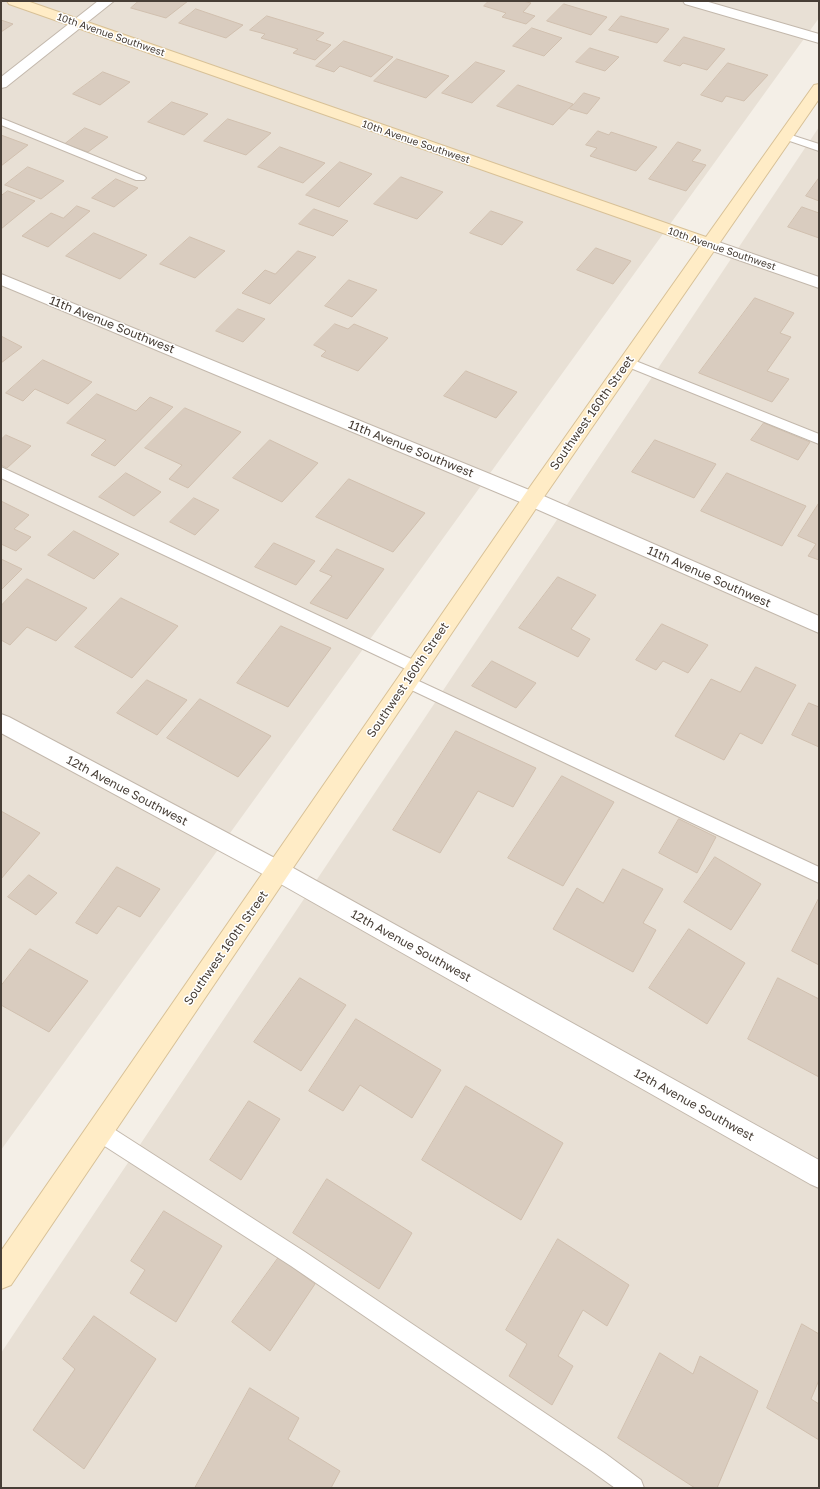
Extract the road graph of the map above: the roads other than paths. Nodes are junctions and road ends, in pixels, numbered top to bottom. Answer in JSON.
{"nodes":[{"id":1,"x":14,"y":1,"type":"edge"},
{"id":2,"x":107,"y":1,"type":"edge"},
{"id":3,"x":690,"y":1,"type":"edge"},
{"id":4,"x":79,"y":24,"type":"junction"},
{"id":5,"x":819,"y":39,"type":"edge"},
{"id":6,"x":1,"y":84,"type":"edge"},
{"id":7,"x":819,"y":88,"type":"edge"},
{"id":8,"x":1,"y":122,"type":"edge"},
{"id":9,"x":785,"y":136,"type":"junction"},
{"id":10,"x":819,"y":148,"type":"edge"},
{"id":11,"x":140,"y":178,"type":"dead end"},
{"id":12,"x":710,"y":244,"type":"junction"},
{"id":13,"x":1,"y":279,"type":"edge"},
{"id":14,"x":819,"y":283,"type":"edge"},
{"id":15,"x":628,"y":362,"type":"junction"},
{"id":16,"x":819,"y":439,"type":"edge"},
{"id":17,"x":1,"y":472,"type":"edge"},
{"id":18,"x":532,"y":499,"type":"junction"},
{"id":19,"x":819,"y":625,"type":"edge"},
{"id":20,"x":412,"y":675,"type":"junction"},
{"id":21,"x":1,"y":723,"type":"edge"},
{"id":22,"x":278,"y":871,"type":"junction"},
{"id":23,"x":819,"y":875,"type":"edge"},
{"id":24,"x":99,"y":1131,"type":"junction"},
{"id":25,"x":819,"y":1175,"type":"edge"},
{"id":26,"x":1,"y":1275,"type":"edge"},
{"id":27,"x":633,"y":1488,"type":"edge"}],
"edges":[{"from":1,"to":4,"type":"street","name":"10th Avenue Southwest"},
{"from":2,"to":4,"type":"street"},
{"from":3,"to":5,"type":"street"},
{"from":4,"to":6,"type":"street"},
{"from":4,"to":12,"type":"street","name":"10th Avenue Southwest"},
{"from":7,"to":9,"type":"street","name":"Southwest 160th Street"},
{"from":8,"to":11,"type":"lane"},
{"from":9,"to":10,"type":"lane"},
{"from":9,"to":12,"type":"street","name":"Southwest 160th Street"},
{"from":12,"to":14,"type":"street","name":"10th Avenue Southwest"},
{"from":12,"to":15,"type":"street","name":"Southwest 160th Street"},
{"from":13,"to":18,"type":"street","name":"11th Avenue Southwest"},
{"from":15,"to":16,"type":"lane"},
{"from":15,"to":18,"type":"street","name":"Southwest 160th Street"},
{"from":17,"to":20,"type":"lane"},
{"from":18,"to":19,"type":"street","name":"11th Avenue Southwest"},
{"from":18,"to":20,"type":"street","name":"Southwest 160th Street"},
{"from":20,"to":22,"type":"street","name":"Southwest 160th Street"},
{"from":20,"to":23,"type":"lane"},
{"from":21,"to":22,"type":"street","name":"12th Avenue Southwest"},
{"from":22,"to":24,"type":"street","name":"Southwest 160th Street"},
{"from":22,"to":25,"type":"street","name":"12th Avenue Southwest"},
{"from":24,"to":26,"type":"street","name":"Southwest 160th Street"},
{"from":24,"to":27,"type":"lane"}]}
